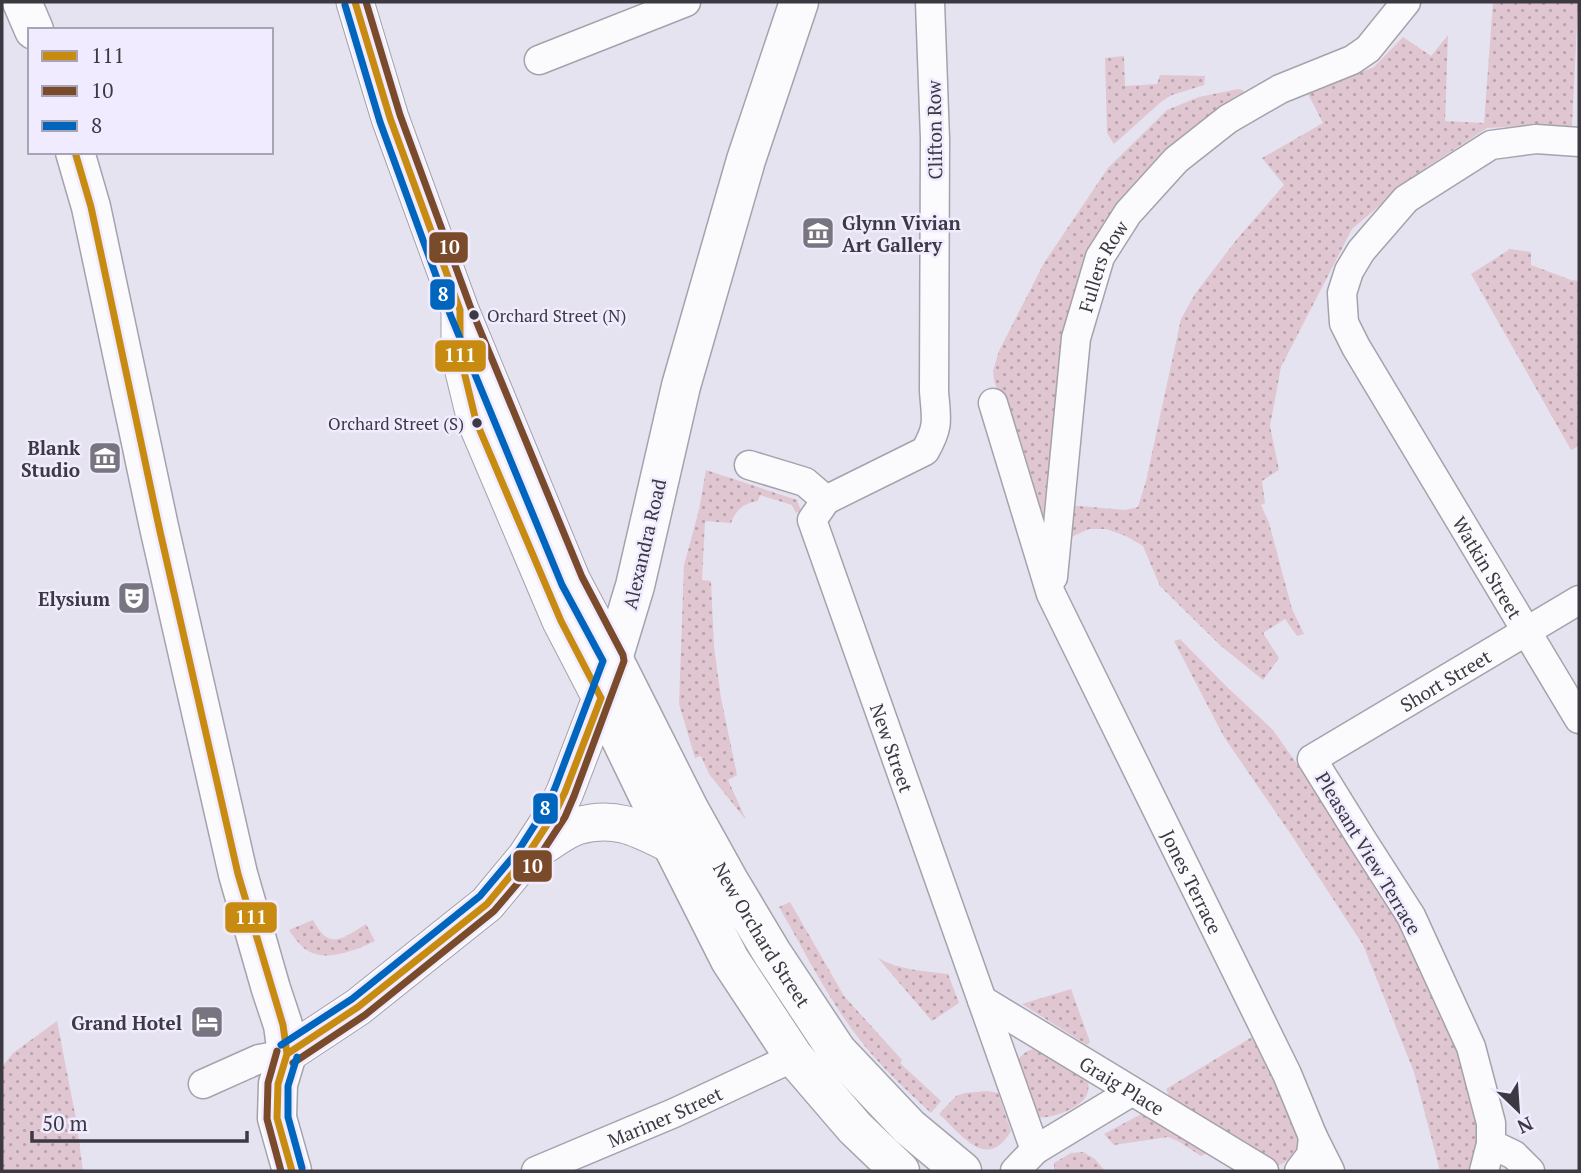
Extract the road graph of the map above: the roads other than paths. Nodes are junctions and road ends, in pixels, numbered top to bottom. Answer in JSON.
{"nodes":[{"id":1,"x":22,"y":2,"type":"edge"},
{"id":2,"x":355,"y":2,"type":"edge"},
{"id":3,"x":686,"y":2,"type":"edge"},
{"id":4,"x":799,"y":2,"type":"edge"},
{"id":5,"x":930,"y":2,"type":"edge"},
{"id":6,"x":1406,"y":2,"type":"edge"},
{"id":7,"x":33,"y":28,"type":"edge"},
{"id":8,"x":539,"y":60,"type":"dead end"},
{"id":9,"x":1579,"y":142,"type":"edge"},
{"id":10,"x":76,"y":154,"type":"edge"},
{"id":11,"x":460,"y":310,"type":"junction"},
{"id":12,"x":993,"y":402,"type":"dead end"},
{"id":13,"x":749,"y":465,"type":"dead end"},
{"id":14,"x":826,"y":500,"type":"junction"},
{"id":15,"x":1051,"y":594,"type":"junction"},
{"id":16,"x":1579,"y":600,"type":"edge"},
{"id":17,"x":1528,"y":632,"type":"junction"},
{"id":18,"x":614,"y":660,"type":"junction"},
{"id":19,"x":601,"y":698,"type":"junction"},
{"id":20,"x":1579,"y":719,"type":"edge"},
{"id":21,"x":1312,"y":759,"type":"joint"},
{"id":22,"x":671,"y":845,"type":"junction"},
{"id":23,"x":526,"y":857,"type":"junction"},
{"id":24,"x":982,"y":1000,"type":"junction"},
{"id":25,"x":287,"y":1054,"type":"junction"},
{"id":26,"x":794,"y":1057,"type":"junction"},
{"id":27,"x":203,"y":1084,"type":"dead end"},
{"id":28,"x":1131,"y":1091,"type":"junction"},
{"id":29,"x":1314,"y":1137,"type":"junction"},
{"id":30,"x":1491,"y":1144,"type":"junction"},
{"id":31,"x":1035,"y":1150,"type":"junction"},
{"id":32,"x":292,"y":1171,"type":"edge"},
{"id":33,"x":536,"y":1171,"type":"edge"},
{"id":34,"x":900,"y":1171,"type":"edge"},
{"id":35,"x":962,"y":1171,"type":"edge"},
{"id":36,"x":1015,"y":1171,"type":"edge"},
{"id":37,"x":1264,"y":1171,"type":"edge"},
{"id":38,"x":1299,"y":1171,"type":"edge"},
{"id":39,"x":1330,"y":1171,"type":"edge"},
{"id":40,"x":1484,"y":1171,"type":"edge"},
{"id":41,"x":1530,"y":1171,"type":"edge"}],
"edges":[{"from":1,"to":7,"type":"main road"},
{"from":2,"to":11,"type":"street"},
{"from":3,"to":8,"type":"street"},
{"from":4,"to":18,"type":"main road","name":"Alexandra Road"},
{"from":5,"to":14,"type":"street","name":"Clifton Row"},
{"from":6,"to":15,"type":"street","name":"Fullers Row"},
{"from":9,"to":17,"type":"street","name":"Watkin Street"},
{"from":10,"to":25,"type":"main road"},
{"from":11,"to":18,"type":"street"},
{"from":11,"to":19,"type":"street"},
{"from":12,"to":15,"type":"street","name":"Jones Terrace"},
{"from":13,"to":14,"type":"street"},
{"from":14,"to":24,"type":"street","name":"New Street"},
{"from":15,"to":29,"type":"street","name":"Jones Terrace"},
{"from":16,"to":17,"type":"street","name":"Short Street"},
{"from":17,"to":20,"type":"street","name":"Watkin Street"},
{"from":17,"to":21,"type":"street","name":"Short Street"},
{"from":18,"to":19,"type":"main road","name":"Alexandra Road"},
{"from":18,"to":35,"type":"main road","name":"New Orchard Street"},
{"from":19,"to":22,"type":"main road","name":"New Orchard Street"},
{"from":19,"to":23,"type":"street","name":"Alexandra Road"},
{"from":21,"to":30,"type":"street","name":"Pleasant View Terrace"},
{"from":22,"to":23,"type":"street"},
{"from":22,"to":26,"type":"main road","name":"New Orchard Street"},
{"from":23,"to":25,"type":"street","name":"Alexandra Road"},
{"from":24,"to":28,"type":"street","name":"Graig Place"},
{"from":24,"to":31,"type":"street"},
{"from":25,"to":27,"type":"street"},
{"from":25,"to":32,"type":"main road"},
{"from":26,"to":33,"type":"street","name":"Mariner Street"},
{"from":26,"to":34,"type":"main road","name":"New Orchard Street"},
{"from":28,"to":31,"type":"street"},
{"from":28,"to":37,"type":"street","name":"Graig Place"},
{"from":29,"to":38,"type":"street"},
{"from":29,"to":39,"type":"street","name":"Jones Terrace"},
{"from":30,"to":40,"type":"street","name":"Pleasant View Terrace"},
{"from":30,"to":41,"type":"street"},
{"from":31,"to":36,"type":"street"}]}
